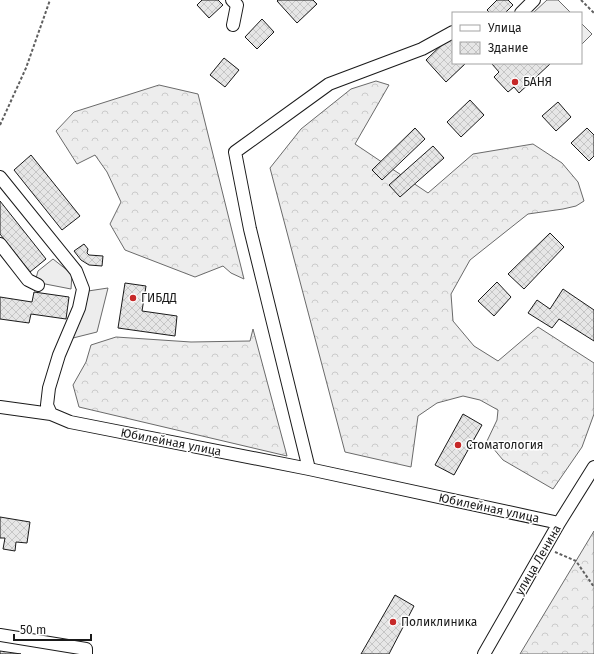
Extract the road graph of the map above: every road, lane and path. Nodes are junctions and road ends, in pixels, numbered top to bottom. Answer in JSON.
{"nodes":[{"id":1,"x":50,"y":0,"type":"edge"},
{"id":2,"x":232,"y":0,"type":"edge"},
{"id":3,"x":534,"y":0,"type":"edge"},
{"id":4,"x":581,"y":0,"type":"edge"},
{"id":5,"x":522,"y":12,"type":"edge"},
{"id":6,"x":594,"y":13,"type":"edge"},
{"id":7,"x":233,"y":25,"type":"dead end"},
{"id":8,"x":452,"y":33,"type":"edge"},
{"id":9,"x":0,"y":125,"type":"edge"},
{"id":10,"x":0,"y":177,"type":"edge"},
{"id":11,"x":0,"y":244,"type":"edge"},
{"id":12,"x":38,"y":285,"type":"dead end"},
{"id":13,"x":0,"y":407,"type":"edge"},
{"id":14,"x":51,"y":414,"type":"junction"},
{"id":15,"x":594,"y":467,"type":"edge"},
{"id":16,"x":309,"y":469,"type":"junction"},
{"id":17,"x":558,"y":523,"type":"junction"},
{"id":18,"x":544,"y":548,"type":"junction"},
{"id":19,"x":594,"y":587,"type":"edge"},
{"id":20,"x":0,"y":635,"type":"edge"},
{"id":21,"x":86,"y":654,"type":"edge"},
{"id":22,"x":484,"y":654,"type":"edge"}],
"edges":[{"from":1,"to":9,"type":"path"},
{"from":2,"to":7,"type":"street"},
{"from":3,"to":5,"type":"street"},
{"from":4,"to":6,"type":"path"},
{"from":8,"to":16,"type":"street"},
{"from":10,"to":14,"type":"street"},
{"from":11,"to":12,"type":"street"},
{"from":13,"to":14,"type":"street","name":"Юбилейная улица"},
{"from":14,"to":16,"type":"street","name":"Юбилейная улица"},
{"from":15,"to":17,"type":"street","name":"улица Ленина"},
{"from":16,"to":17,"type":"street","name":"Юбилейная улица"},
{"from":17,"to":18,"type":"street","name":"улица Ленина"},
{"from":18,"to":19,"type":"path"},
{"from":18,"to":22,"type":"street","name":"улица Ленина"},
{"from":20,"to":21,"type":"street"}]}
